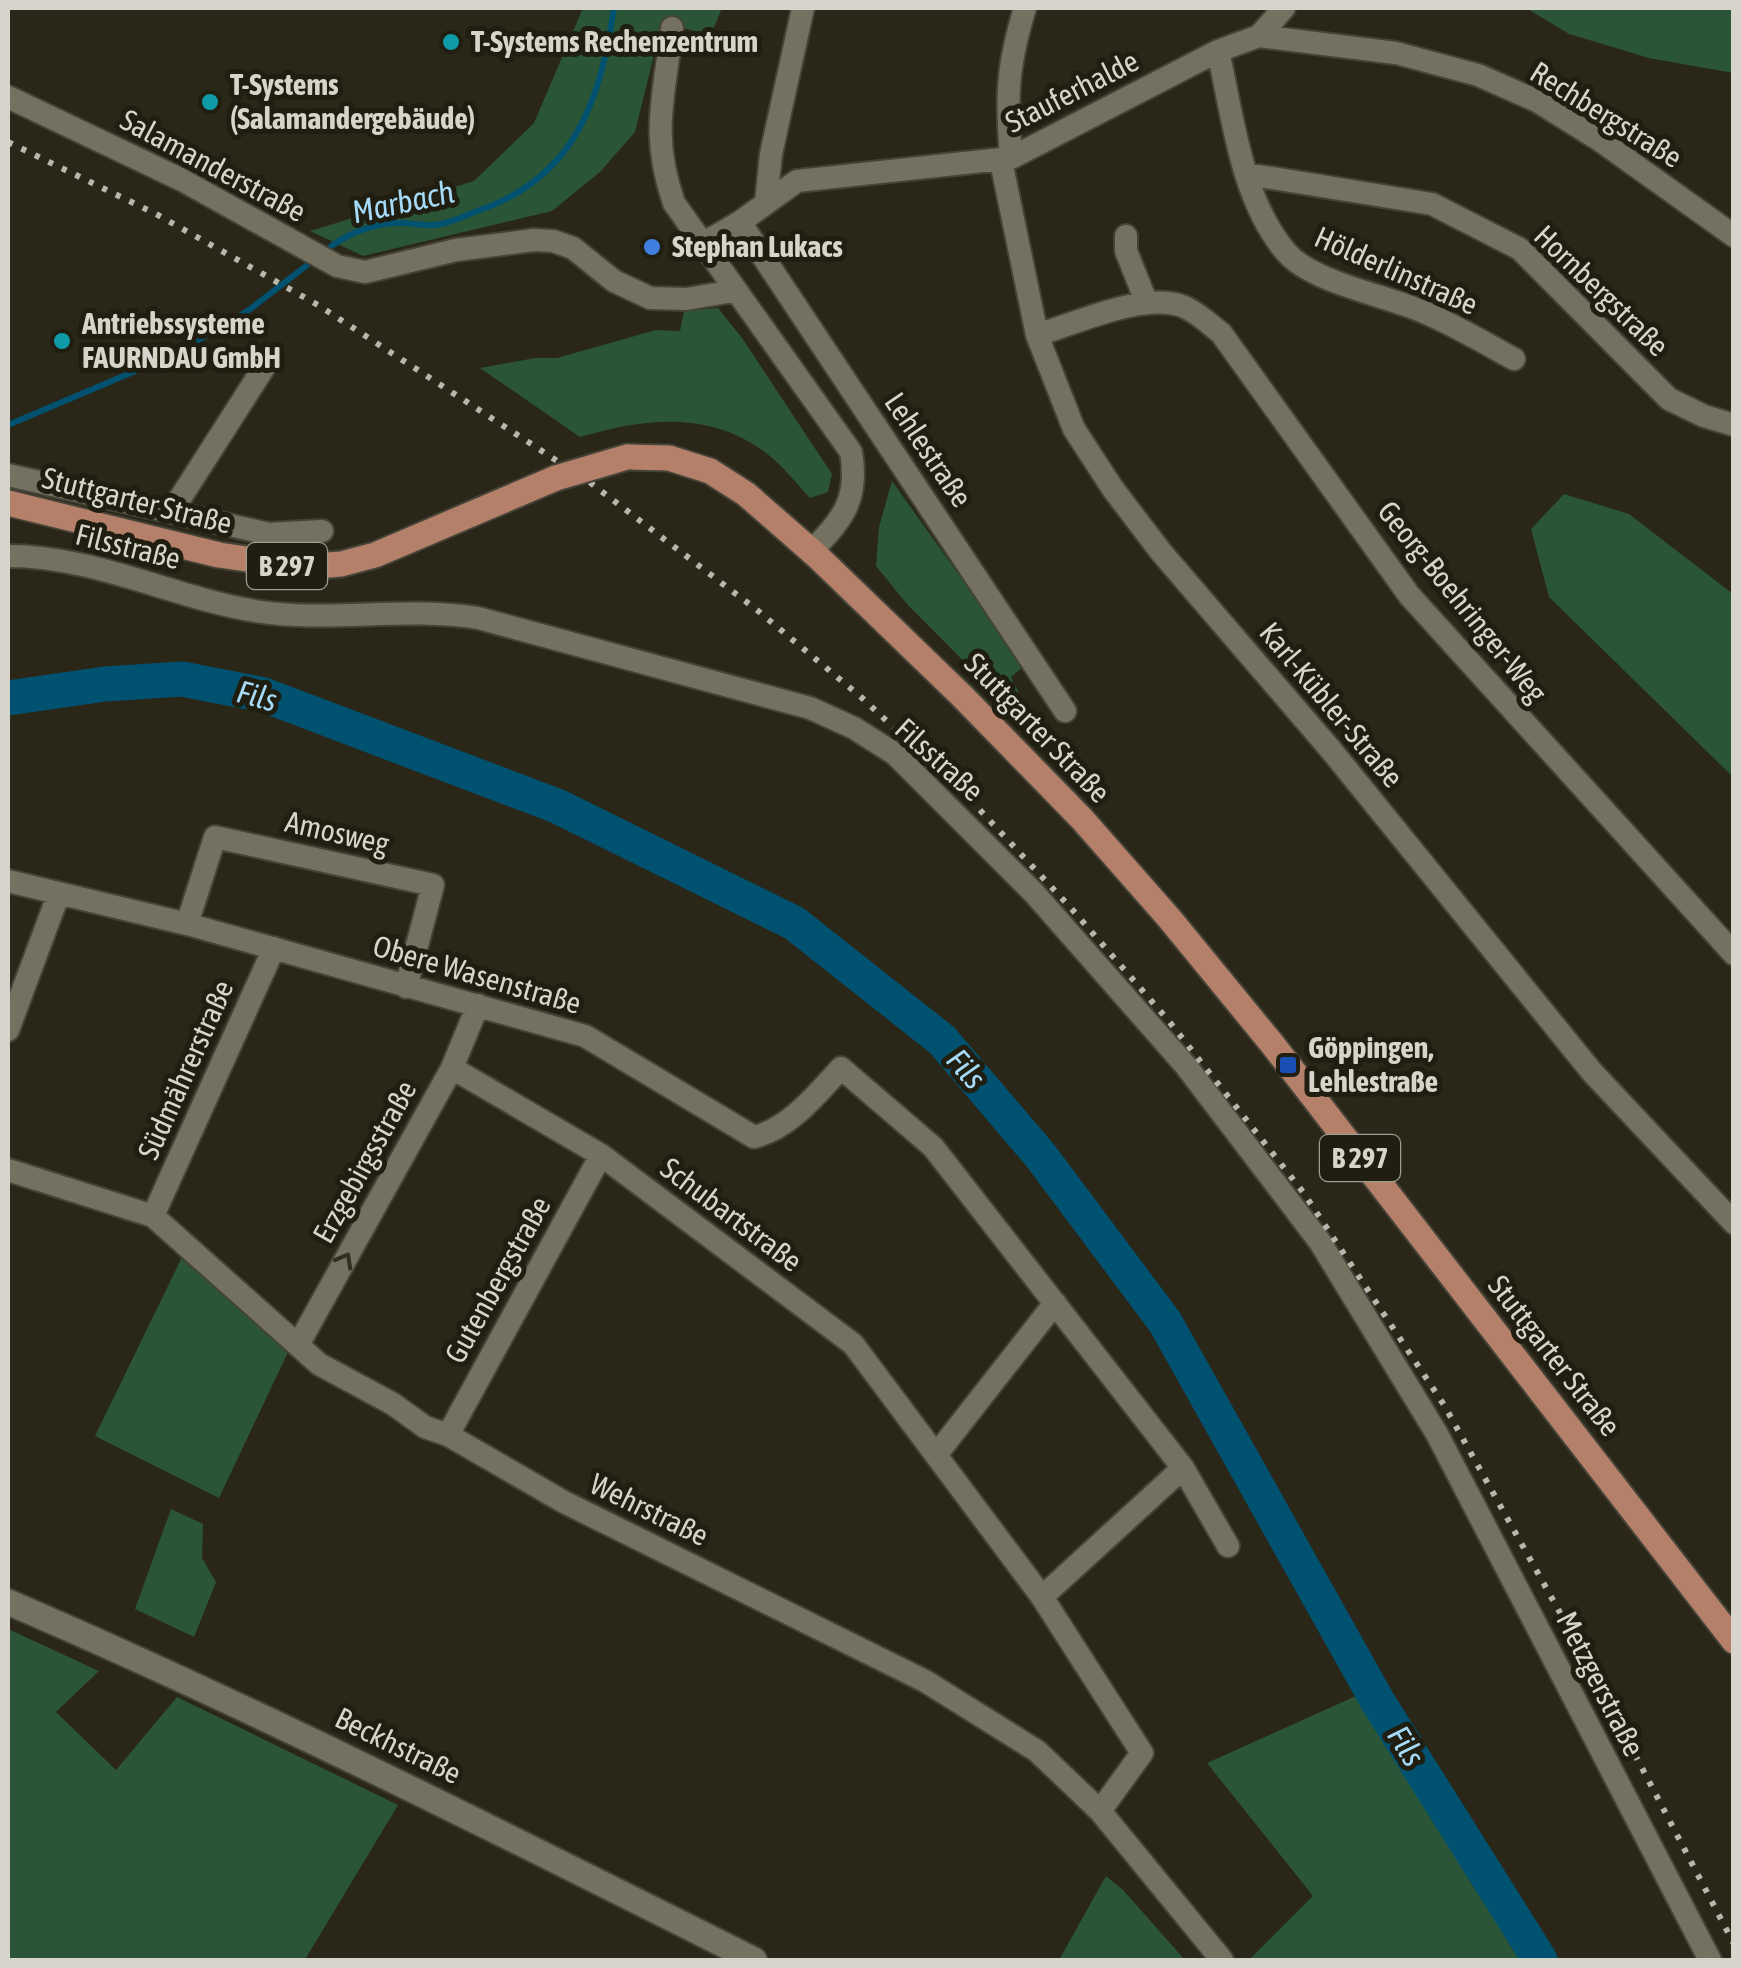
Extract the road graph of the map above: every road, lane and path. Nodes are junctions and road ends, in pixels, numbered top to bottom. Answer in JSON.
{"nodes":[{"id":1,"x":803,"y":8,"type":"edge"},
{"id":2,"x":1026,"y":8,"type":"edge"},
{"id":3,"x":1284,"y":8,"type":"edge"},
{"id":4,"x":672,"y":28,"type":"dead end"},
{"id":5,"x":1259,"y":36,"type":"junction"},
{"id":6,"x":1218,"y":51,"type":"junction"},
{"id":7,"x":8,"y":97,"type":"edge"},
{"id":8,"x":1006,"y":159,"type":"junction"},
{"id":9,"x":1246,"y":174,"type":"junction"},
{"id":10,"x":766,"y":202,"type":"junction"},
{"id":11,"x":740,"y":222,"type":"junction"},
{"id":12,"x":1126,"y":236,"type":"dead end"},
{"id":13,"x":1734,"y":236,"type":"edge"},
{"id":14,"x":704,"y":243,"type":"junction"},
{"id":15,"x":734,"y":291,"type":"junction"},
{"id":16,"x":1146,"y":301,"type":"junction"},
{"id":17,"x":1037,"y":335,"type":"junction"},
{"id":18,"x":1514,"y":359,"type":"dead end"},
{"id":19,"x":268,"y":361,"type":"dead end"},
{"id":20,"x":1734,"y":425,"type":"edge"},
{"id":21,"x":8,"y":476,"type":"edge"},
{"id":22,"x":8,"y":502,"type":"edge"},
{"id":23,"x":172,"y":511,"type":"junction"},
{"id":24,"x":322,"y":531,"type":"dead end"},
{"id":25,"x":816,"y":550,"type":"junction"},
{"id":26,"x":8,"y":556,"type":"edge"},
{"id":27,"x":1066,"y":711,"type":"dead end"},
{"id":28,"x":8,"y":881,"type":"edge"},
{"id":29,"x":59,"y":893,"type":"junction"},
{"id":30,"x":188,"y":924,"type":"junction"},
{"id":31,"x":274,"y":948,"type":"junction"},
{"id":32,"x":1734,"y":954,"type":"edge"},
{"id":33,"x":406,"y":987,"type":"junction"},
{"id":34,"x":478,"y":1005,"type":"junction"},
{"id":35,"x":8,"y":1030,"type":"edge"},
{"id":36,"x":452,"y":1068,"type":"junction"},
{"id":37,"x":601,"y":1155,"type":"junction"},
{"id":38,"x":8,"y":1170,"type":"edge"},
{"id":39,"x":153,"y":1216,"type":"junction"},
{"id":40,"x":1734,"y":1223,"type":"edge"},
{"id":41,"x":1055,"y":1304,"type":"junction"},
{"id":42,"x":298,"y":1345,"type":"junction"},
{"id":43,"x":1437,"y":1434,"type":"joint"},
{"id":44,"x":448,"y":1435,"type":"junction"},
{"id":45,"x":936,"y":1455,"type":"junction"},
{"id":46,"x":1183,"y":1468,"type":"junction"},
{"id":47,"x":1228,"y":1546,"type":"dead end"},
{"id":48,"x":1042,"y":1597,"type":"junction"},
{"id":49,"x":8,"y":1602,"type":"edge"},
{"id":50,"x":1734,"y":1641,"type":"edge"},
{"id":51,"x":1100,"y":1811,"type":"junction"},
{"id":52,"x":754,"y":1960,"type":"edge"},
{"id":53,"x":1222,"y":1960,"type":"edge"},
{"id":54,"x":1710,"y":1960,"type":"edge"}],
"edges":[{"from":1,"to":10,"type":"street"},
{"from":2,"to":8,"type":"street","name":"Karl-Kübler-Straße"},
{"from":3,"to":5,"type":"street","name":"Stauferhalde"},
{"from":4,"to":14,"type":"street"},
{"from":5,"to":6,"type":"street","name":"Stauferhalde"},
{"from":5,"to":13,"type":"street","name":"Rechbergstraße"},
{"from":6,"to":8,"type":"street","name":"Stauferhalde"},
{"from":6,"to":9,"type":"street","name":"Hölderlinstraße"},
{"from":7,"to":15,"type":"street","name":"Salamanderstraße"},
{"from":8,"to":10,"type":"street","name":"Stauferhalde"},
{"from":8,"to":17,"type":"street","name":"Karl-Kübler-Straße"},
{"from":9,"to":18,"type":"street","name":"Hölderlinstraße"},
{"from":9,"to":20,"type":"street","name":"Hornbergstraße"},
{"from":10,"to":11,"type":"street","name":"Stauferhalde"},
{"from":11,"to":14,"type":"street","name":"Stauferhalde"},
{"from":11,"to":27,"type":"street","name":"Lehlestraße"},
{"from":12,"to":16,"type":"street"},
{"from":14,"to":15,"type":"street"},
{"from":15,"to":25,"type":"street"},
{"from":16,"to":17,"type":"street"},
{"from":16,"to":32,"type":"street","name":"Georg-Boehringer-Weg"},
{"from":17,"to":40,"type":"street","name":"Karl-Kübler-Straße"},
{"from":19,"to":23,"type":"street"},
{"from":21,"to":23,"type":"street"},
{"from":22,"to":25,"type":"main road","name":"Stuttgarter Straße","number":"B 297","bridge":true},
{"from":23,"to":24,"type":"street"},
{"from":25,"to":50,"type":"main road","name":"Stuttgarter Straße","number":"B 297"},
{"from":26,"to":43,"type":"street","name":"Filsstraße"},
{"from":28,"to":29,"type":"street","name":"Obere Wasenstraße"},
{"from":29,"to":30,"type":"street","name":"Obere Wasenstraße"},
{"from":29,"to":35,"type":"street"},
{"from":30,"to":31,"type":"street","name":"Obere Wasenstraße"},
{"from":30,"to":33,"type":"street","name":"Amosweg"},
{"from":31,"to":33,"type":"street","name":"Obere Wasenstraße"},
{"from":31,"to":39,"type":"street","name":"Südmährerstraße"},
{"from":33,"to":34,"type":"street","name":"Obere Wasenstraße"},
{"from":34,"to":36,"type":"street","name":"Erzgebirgsstraße"},
{"from":34,"to":41,"type":"street","name":"Obere Wasenstraße"},
{"from":36,"to":37,"type":"street","name":"Schubartstraße"},
{"from":42,"to":36,"type":"street","name":"Erzgebirgsstraße","one_way":true},
{"from":37,"to":44,"type":"street","name":"Gutenbergstraße"},
{"from":37,"to":45,"type":"street","name":"Schubartstraße"},
{"from":38,"to":39,"type":"street","name":"Wehrstraße"},
{"from":39,"to":42,"type":"street","name":"Wehrstraße"},
{"from":41,"to":45,"type":"street"},
{"from":41,"to":46,"type":"street","name":"Obere Wasenstraße"},
{"from":42,"to":44,"type":"street","name":"Wehrstraße"},
{"from":43,"to":54,"type":"street","name":"Metzgerstraße"},
{"from":44,"to":51,"type":"street","name":"Wehrstraße"},
{"from":45,"to":48,"type":"street","name":"Schubartstraße"},
{"from":46,"to":47,"type":"street","name":"Obere Wasenstraße"},
{"from":46,"to":48,"type":"street"},
{"from":48,"to":51,"type":"street","name":"Schubartstraße"},
{"from":49,"to":52,"type":"street","name":"Beckhstraße"},
{"from":51,"to":53,"type":"street","name":"Wehrstraße"}]}
